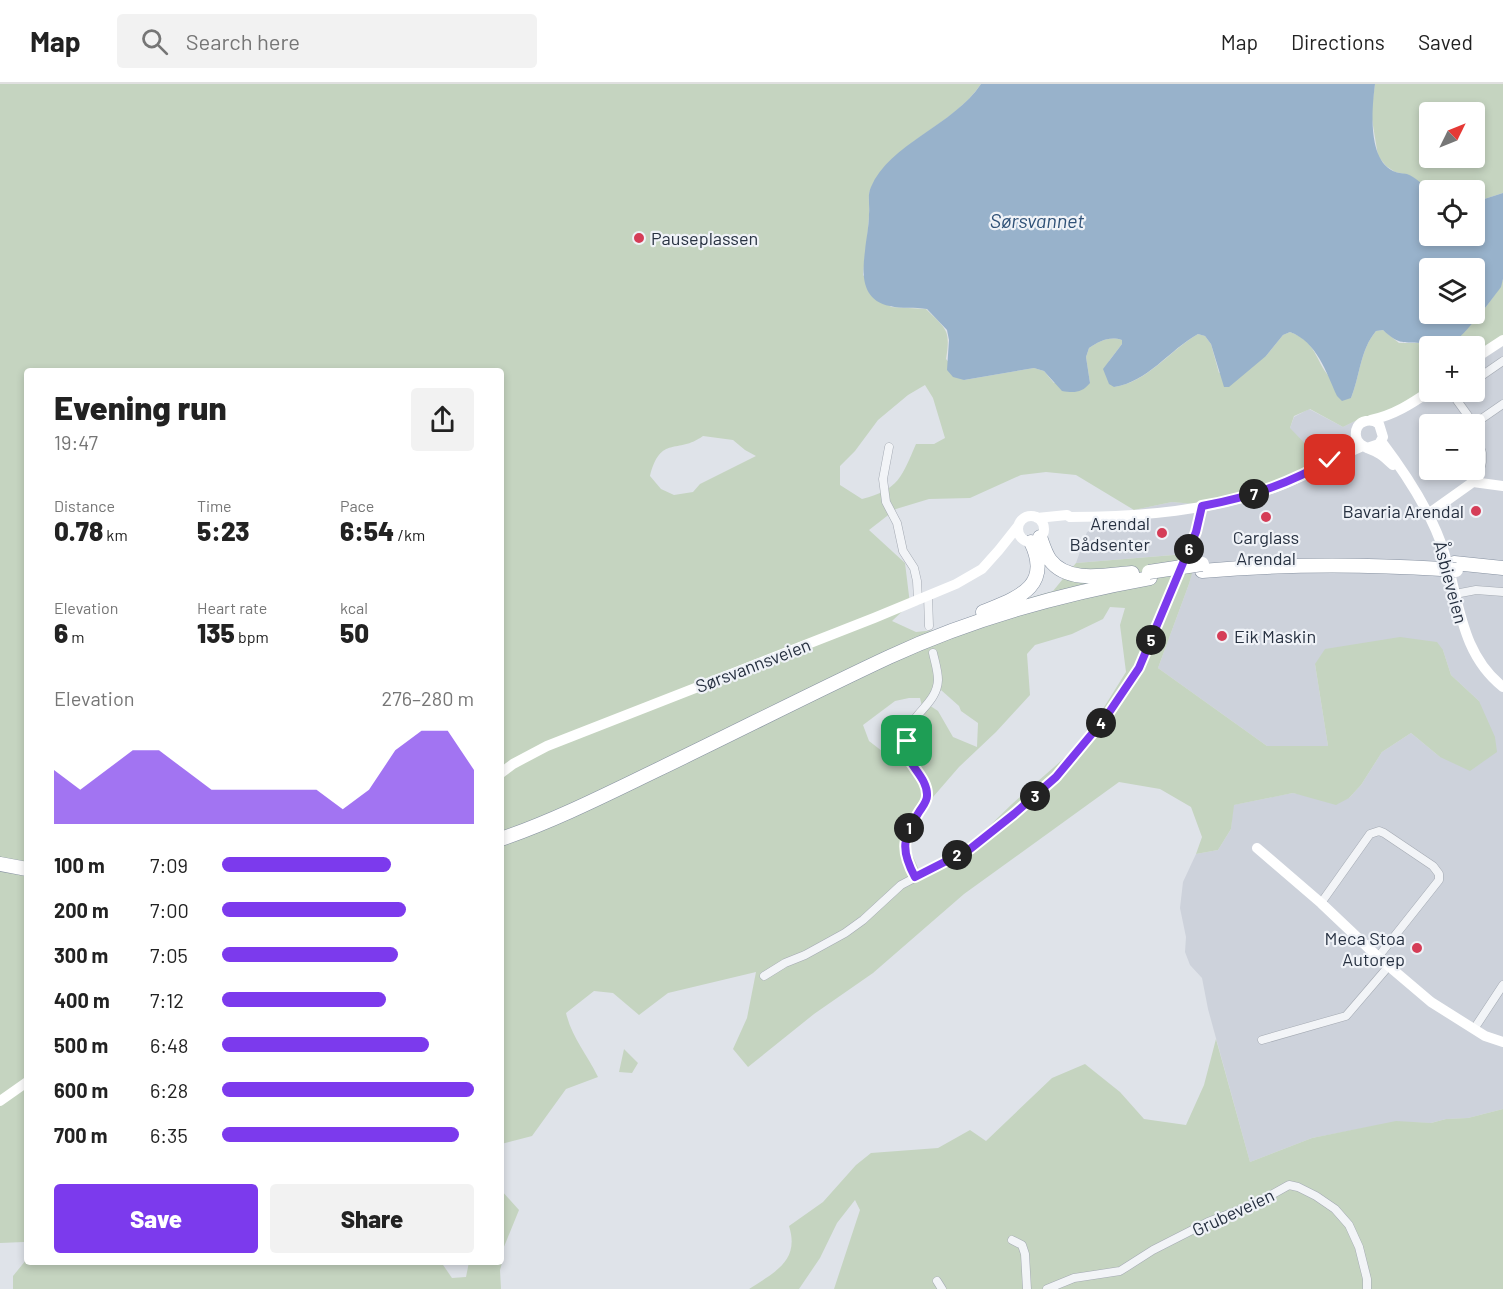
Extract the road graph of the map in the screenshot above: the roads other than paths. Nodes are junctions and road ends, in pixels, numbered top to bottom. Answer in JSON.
{"nodes":[{"id":1,"x":1503,"y":340,"type":"edge"},
{"id":2,"x":1485,"y":352,"type":"edge"},
{"id":3,"x":1503,"y":361,"type":"edge"},
{"id":4,"x":1485,"y":373,"type":"edge"},
{"id":5,"x":1419,"y":398,"type":"edge"},
{"id":6,"x":1503,"y":404,"type":"edge"},
{"id":7,"x":1408,"y":406,"type":"junction"},
{"id":8,"x":1485,"y":418,"type":"edge"},
{"id":9,"x":1371,"y":420,"type":"junction"},
{"id":10,"x":1356,"y":432,"type":"junction"},
{"id":11,"x":1382,"y":439,"type":"junction"},
{"id":12,"x":889,"y":447,"type":"dead end"},
{"id":13,"x":1365,"y":447,"type":"junction"},
{"id":14,"x":1330,"y":460,"type":"junction"},
{"id":15,"x":1402,"y":473,"type":"junction"},
{"id":16,"x":1477,"y":482,"type":"joint"},
{"id":17,"x":1503,"y":486,"type":"edge"},
{"id":18,"x":1202,"y":506,"type":"junction"},
{"id":19,"x":1428,"y":514,"type":"junction"},
{"id":20,"x":1070,"y":517,"type":"junction"},
{"id":21,"x":1037,"y":518,"type":"junction"},
{"id":22,"x":1018,"y":526,"type":"junction"},
{"id":23,"x":1035,"y":538,"type":"junction"},
{"id":24,"x":999,"y":550,"type":"junction"},
{"id":25,"x":1448,"y":566,"type":"junction"},
{"id":26,"x":1503,"y":568,"type":"edge"},
{"id":27,"x":1149,"y":575,"type":"junction"},
{"id":28,"x":1503,"y":575,"type":"edge"},
{"id":29,"x":1503,"y":592,"type":"edge"},
{"id":30,"x":1455,"y":594,"type":"junction"},
{"id":31,"x":923,"y":598,"type":"junction"},
{"id":32,"x":961,"y":621,"type":"junction"},
{"id":33,"x":929,"y":626,"type":"dead end"},
{"id":34,"x":933,"y":653,"type":"dead end"},
{"id":35,"x":1503,"y":687,"type":"edge"},
{"id":36,"x":504,"y":771,"type":"edge"},
{"id":37,"x":504,"y":831,"type":"edge"},
{"id":38,"x":504,"y":838,"type":"edge"},
{"id":39,"x":1257,"y":849,"type":"dead end"},
{"id":40,"x":0,"y":857,"type":"edge"},
{"id":41,"x":24,"y":861,"type":"edge"},
{"id":42,"x":0,"y":864,"type":"edge"},
{"id":43,"x":24,"y":868,"type":"edge"},
{"id":44,"x":915,"y":877,"type":"junction"},
{"id":45,"x":1321,"y":903,"type":"junction"},
{"id":46,"x":1378,"y":957,"type":"junction"},
{"id":47,"x":1388,"y":967,"type":"junction"},
{"id":48,"x":764,"y":976,"type":"dead end"},
{"id":49,"x":1503,"y":985,"type":"edge"},
{"id":50,"x":1474,"y":1029,"type":"junction"},
{"id":51,"x":1262,"y":1040,"type":"dead end"},
{"id":52,"x":1503,"y":1042,"type":"edge"},
{"id":53,"x":24,"y":1084,"type":"edge"},
{"id":54,"x":0,"y":1101,"type":"edge"},
{"id":55,"x":1012,"y":1240,"type":"dead end"},
{"id":56,"x":937,"y":1281,"type":"dead end"},
{"id":57,"x":942,"y":1289,"type":"edge"},
{"id":58,"x":1027,"y":1289,"type":"edge"},
{"id":59,"x":1047,"y":1289,"type":"edge"},
{"id":60,"x":1367,"y":1289,"type":"edge"}],
"edges":[{"from":1,"to":2,"type":"main road"},
{"from":3,"to":4,"type":"street"},
{"from":5,"to":7,"type":"main road"},
{"from":6,"to":8,"type":"street"},
{"from":7,"to":9,"type":"main road"},
{"from":7,"to":11,"type":"main road"},
{"from":9,"to":10,"type":"main road"},
{"from":9,"to":11,"type":"main road"},
{"from":10,"to":13,"type":"main road"},
{"from":10,"to":14,"type":"main road","name":"Sørsvannsveien"},
{"from":11,"to":13,"type":"main road"},
{"from":11,"to":15,"type":"main road","name":"Åsbieveien"},
{"from":12,"to":31,"type":"street"},
{"from":13,"to":14,"type":"main road","name":"Sørsvannsveien"},
{"from":13,"to":15,"type":"main road","name":"Åsbieveien"},
{"from":14,"to":18,"type":"main road","name":"Sørsvannsveien"},
{"from":15,"to":19,"type":"main road","name":"Åsbieveien"},
{"from":16,"to":17,"type":"main road"},
{"from":16,"to":19,"type":"main road"},
{"from":18,"to":20,"type":"main road","name":"Sørsvannsveien"},
{"from":18,"to":44,"type":"street"},
{"from":19,"to":30,"type":"main road","name":"Åsbieveien"},
{"from":20,"to":21,"type":"main road","name":"Sørsvannsveien"},
{"from":20,"to":23,"type":"main road","name":"Sørsvannsveien"},
{"from":21,"to":22,"type":"main road"},
{"from":21,"to":23,"type":"main road"},
{"from":22,"to":23,"type":"main road"},
{"from":22,"to":24,"type":"main road","name":"Sørsvannsveien"},
{"from":23,"to":24,"type":"main road","name":"Sørsvannsveien"},
{"from":23,"to":27,"type":"highway"},
{"from":23,"to":32,"type":"highway"},
{"from":24,"to":31,"type":"main road","name":"Sørsvannsveien"},
{"from":25,"to":26,"type":"highway"},
{"from":25,"to":27,"type":"highway","bridge":true},
{"from":25,"to":28,"type":"highway"},
{"from":27,"to":32,"type":"highway"},
{"from":27,"to":38,"type":"highway"},
{"from":29,"to":30,"type":"street"},
{"from":30,"to":35,"type":"main road","name":"Åsbieveien"},
{"from":31,"to":33,"type":"street"},
{"from":31,"to":36,"type":"main road","name":"Sørsvannsveien"},
{"from":32,"to":37,"type":"highway"},
{"from":34,"to":44,"type":"street"},
{"from":39,"to":45,"type":"main road"},
{"from":40,"to":41,"type":"highway"},
{"from":42,"to":43,"type":"highway"},
{"from":44,"to":48,"type":"street"},
{"from":45,"to":46,"type":"main road"},
{"from":45,"to":46,"type":"street"},
{"from":46,"to":47,"type":"main road"},
{"from":47,"to":50,"type":"main road"},
{"from":47,"to":51,"type":"street"},
{"from":49,"to":50,"type":"street"},
{"from":50,"to":52,"type":"main road"},
{"from":53,"to":54,"type":"main road"},
{"from":55,"to":58,"type":"street"},
{"from":56,"to":57,"type":"street"},
{"from":59,"to":60,"type":"street","name":"Grubeveien"}]}
